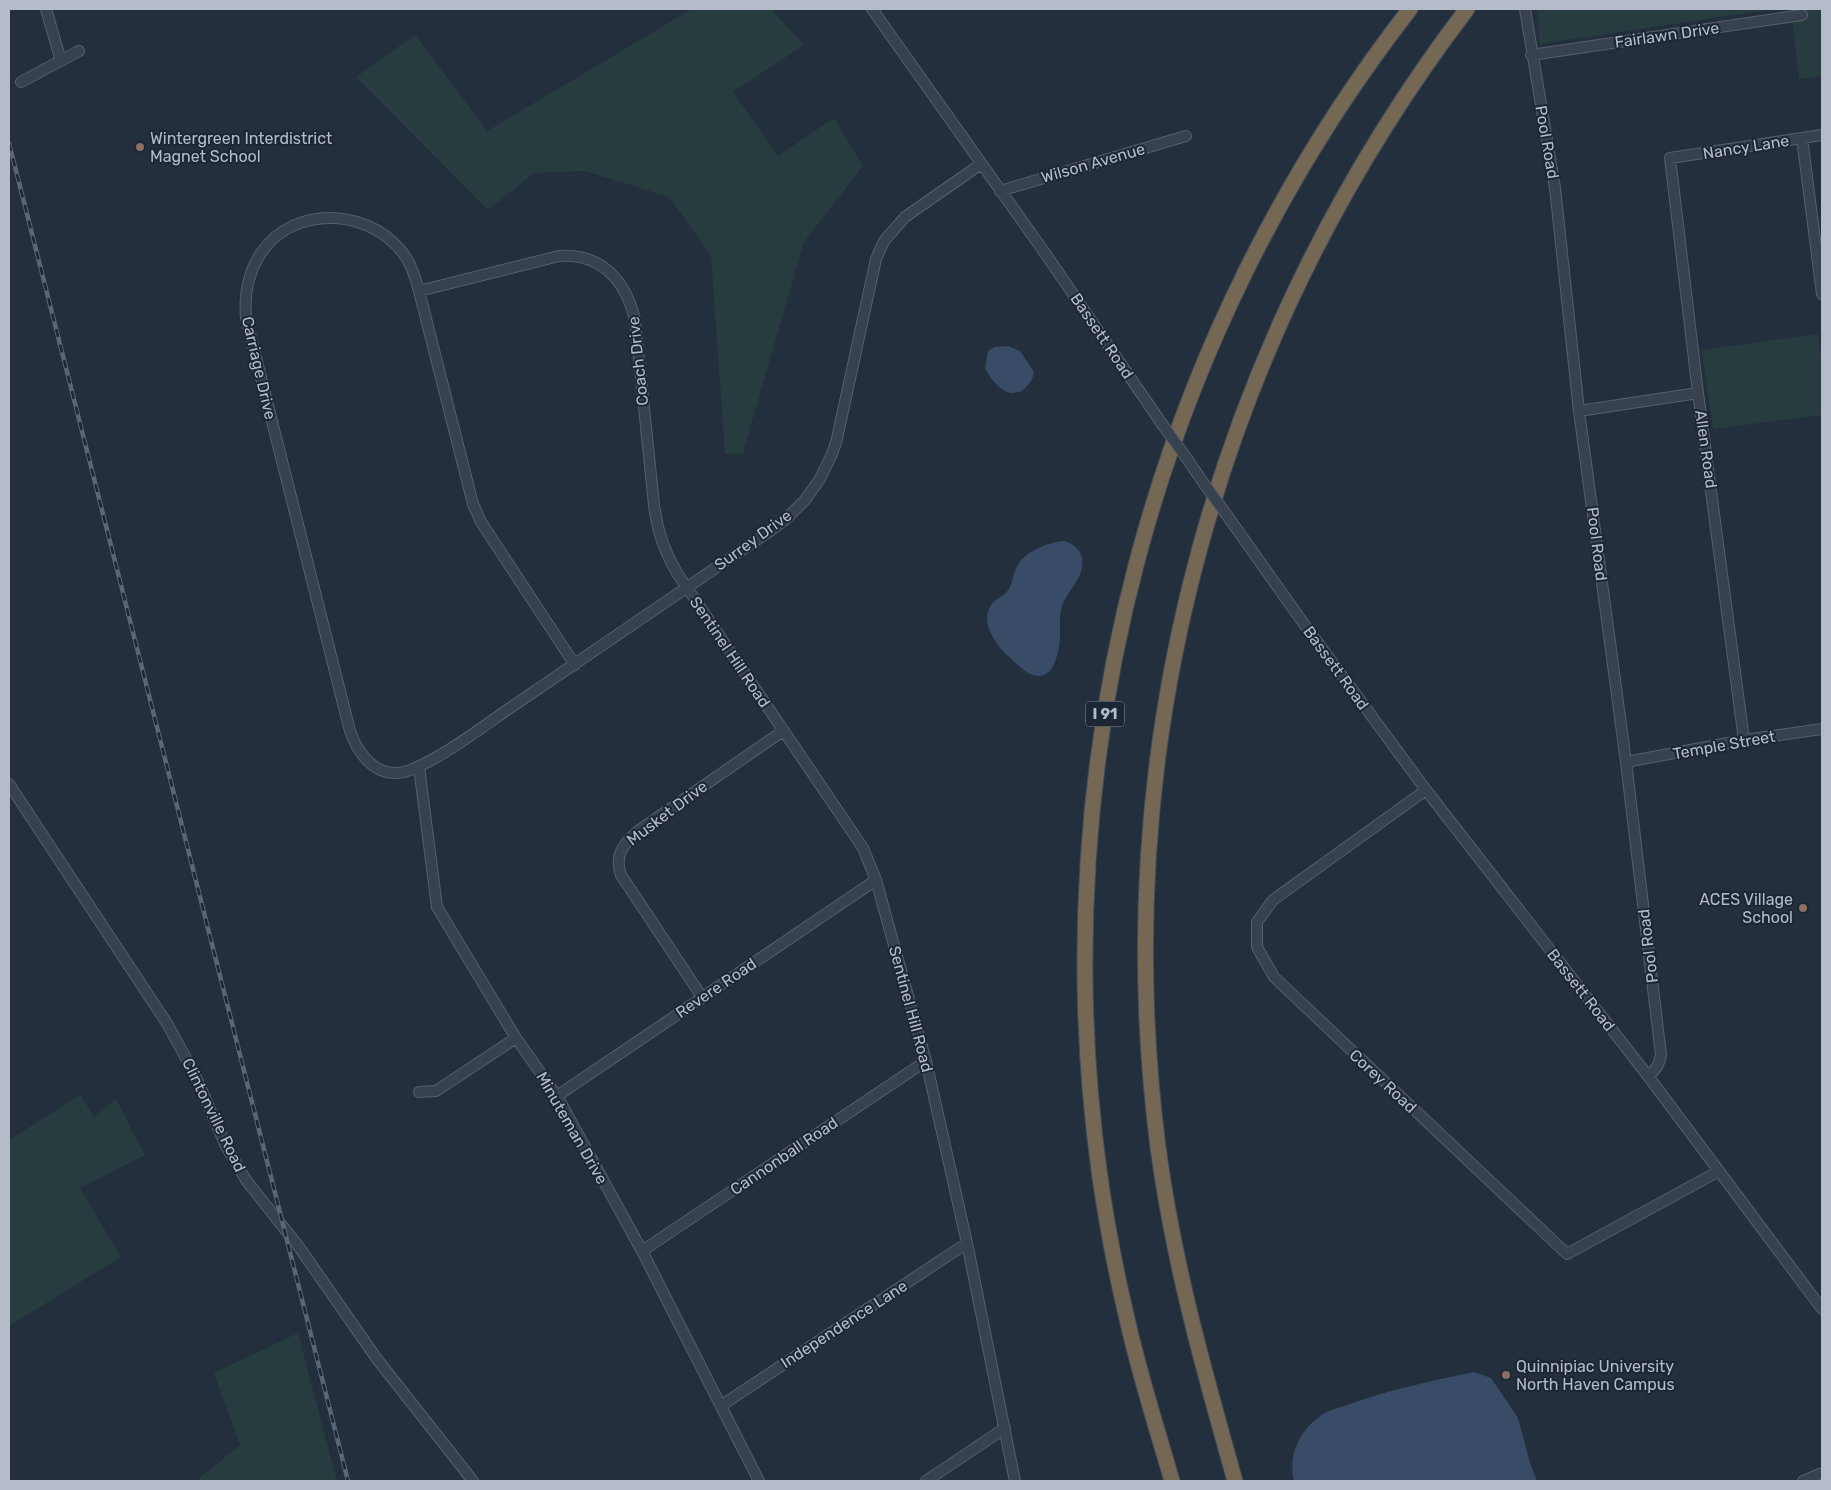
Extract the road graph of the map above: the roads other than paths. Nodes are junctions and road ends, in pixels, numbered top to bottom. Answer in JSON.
{"nodes":[{"id":1,"x":46,"y":9,"type":"edge"},
{"id":2,"x":872,"y":9,"type":"edge"},
{"id":3,"x":1410,"y":9,"type":"edge"},
{"id":4,"x":1467,"y":9,"type":"edge"},
{"id":5,"x":1524,"y":9,"type":"edge"},
{"id":6,"x":1802,"y":15,"type":"dead end"},
{"id":7,"x":79,"y":51,"type":"dead end"},
{"id":8,"x":1531,"y":55,"type":"junction"},
{"id":9,"x":62,"y":61,"type":"junction"},
{"id":10,"x":21,"y":82,"type":"dead end"},
{"id":11,"x":1822,"y":135,"type":"edge"},
{"id":12,"x":1186,"y":136,"type":"dead end"},
{"id":13,"x":1802,"y":138,"type":"junction"},
{"id":14,"x":1670,"y":158,"type":"joint"},
{"id":15,"x":981,"y":164,"type":"junction"},
{"id":16,"x":1000,"y":191,"type":"junction"},
{"id":17,"x":419,"y":291,"type":"junction"},
{"id":18,"x":1822,"y":294,"type":"edge"},
{"id":19,"x":1698,"y":393,"type":"junction"},
{"id":20,"x":1579,"y":411,"type":"junction"},
{"id":21,"x":687,"y":587,"type":"junction"},
{"id":22,"x":574,"y":665,"type":"junction"},
{"id":23,"x":1822,"y":729,"type":"edge"},
{"id":24,"x":783,"y":731,"type":"junction"},
{"id":25,"x":1744,"y":740,"type":"junction"},
{"id":26,"x":1626,"y":762,"type":"junction"},
{"id":27,"x":419,"y":767,"type":"junction"},
{"id":28,"x":9,"y":784,"type":"edge"},
{"id":29,"x":1426,"y":790,"type":"junction"},
{"id":30,"x":876,"y":880,"type":"junction"},
{"id":31,"x":702,"y":997,"type":"junction"},
{"id":32,"x":516,"y":1038,"type":"junction"},
{"id":33,"x":926,"y":1061,"type":"junction"},
{"id":34,"x":1648,"y":1076,"type":"junction"},
{"id":35,"x":419,"y":1092,"type":"dead end"},
{"id":36,"x":557,"y":1096,"type":"junction"},
{"id":37,"x":1719,"y":1171,"type":"junction"},
{"id":38,"x":967,"y":1243,"type":"junction"},
{"id":39,"x":642,"y":1251,"type":"junction"},
{"id":40,"x":1822,"y":1309,"type":"edge"},
{"id":41,"x":722,"y":1405,"type":"junction"},
{"id":42,"x":1005,"y":1428,"type":"junction"},
{"id":43,"x":1822,"y":1473,"type":"edge"},
{"id":44,"x":473,"y":1481,"type":"edge"},
{"id":45,"x":759,"y":1481,"type":"edge"},
{"id":46,"x":926,"y":1481,"type":"edge"},
{"id":47,"x":1015,"y":1481,"type":"edge"},
{"id":48,"x":1172,"y":1481,"type":"edge"},
{"id":49,"x":1235,"y":1481,"type":"edge"},
{"id":50,"x":1803,"y":1481,"type":"edge"}],
"edges":[{"from":1,"to":9,"type":"street"},
{"from":2,"to":15,"type":"street","name":"Bassett Road"},
{"from":3,"to":48,"type":"highway","number":"I 91"},
{"from":4,"to":49,"type":"highway"},
{"from":5,"to":8,"type":"street","name":"Pool Road"},
{"from":6,"to":8,"type":"street","name":"Fairlawn Drive"},
{"from":7,"to":9,"type":"street"},
{"from":8,"to":20,"type":"street","name":"Pool Road"},
{"from":9,"to":10,"type":"street"},
{"from":11,"to":13,"type":"street","name":"Nancy Lane"},
{"from":12,"to":16,"type":"street","name":"Wilson Avenue"},
{"from":13,"to":14,"type":"street","name":"Nancy Lane"},
{"from":13,"to":18,"type":"street"},
{"from":14,"to":19,"type":"street","name":"Allen Road"},
{"from":15,"to":16,"type":"street","name":"Bassett Road"},
{"from":15,"to":21,"type":"street","name":"Surrey Drive"},
{"from":16,"to":29,"type":"street","name":"Bassett Road","bridge":true},
{"from":17,"to":21,"type":"street","name":"Coach Drive"},
{"from":17,"to":22,"type":"street","name":"Carriage Drive"},
{"from":17,"to":27,"type":"street","name":"Carriage Drive"},
{"from":19,"to":20,"type":"street"},
{"from":19,"to":25,"type":"street","name":"Allen Road"},
{"from":20,"to":26,"type":"street","name":"Pool Road"},
{"from":21,"to":22,"type":"street","name":"Surrey Drive"},
{"from":21,"to":24,"type":"street","name":"Sentinel Hill Road"},
{"from":22,"to":27,"type":"street","name":"Surrey Drive"},
{"from":23,"to":25,"type":"street","name":"Temple Street"},
{"from":24,"to":30,"type":"street","name":"Sentinel Hill Road"},
{"from":24,"to":31,"type":"street","name":"Musket Drive"},
{"from":25,"to":26,"type":"street","name":"Temple Street"},
{"from":26,"to":34,"type":"street","name":"Pool Road"},
{"from":27,"to":32,"type":"street","name":"Minuteman Drive"},
{"from":28,"to":44,"type":"street","name":"Clintonville Road"},
{"from":29,"to":34,"type":"street","name":"Bassett Road"},
{"from":29,"to":37,"type":"street","name":"Corey Road"},
{"from":30,"to":31,"type":"street","name":"Revere Road"},
{"from":30,"to":33,"type":"street","name":"Sentinel Hill Road"},
{"from":31,"to":36,"type":"street","name":"Revere Road"},
{"from":32,"to":35,"type":"street"},
{"from":32,"to":36,"type":"street","name":"Minuteman Drive"},
{"from":33,"to":38,"type":"street","name":"Sentinel Hill Road"},
{"from":33,"to":39,"type":"street","name":"Cannonball Road"},
{"from":34,"to":37,"type":"street","name":"Bassett Road"},
{"from":36,"to":39,"type":"street","name":"Minuteman Drive"},
{"from":37,"to":40,"type":"street","name":"Bassett Road"},
{"from":38,"to":41,"type":"street","name":"Independence Lane"},
{"from":38,"to":42,"type":"street","name":"Sentinel Hill Road"},
{"from":39,"to":41,"type":"street","name":"Minuteman Drive"},
{"from":41,"to":45,"type":"street","name":"Minuteman Drive"},
{"from":42,"to":46,"type":"street"},
{"from":42,"to":47,"type":"street","name":"Sentinel Hill Road"},
{"from":43,"to":50,"type":"street"}]}
